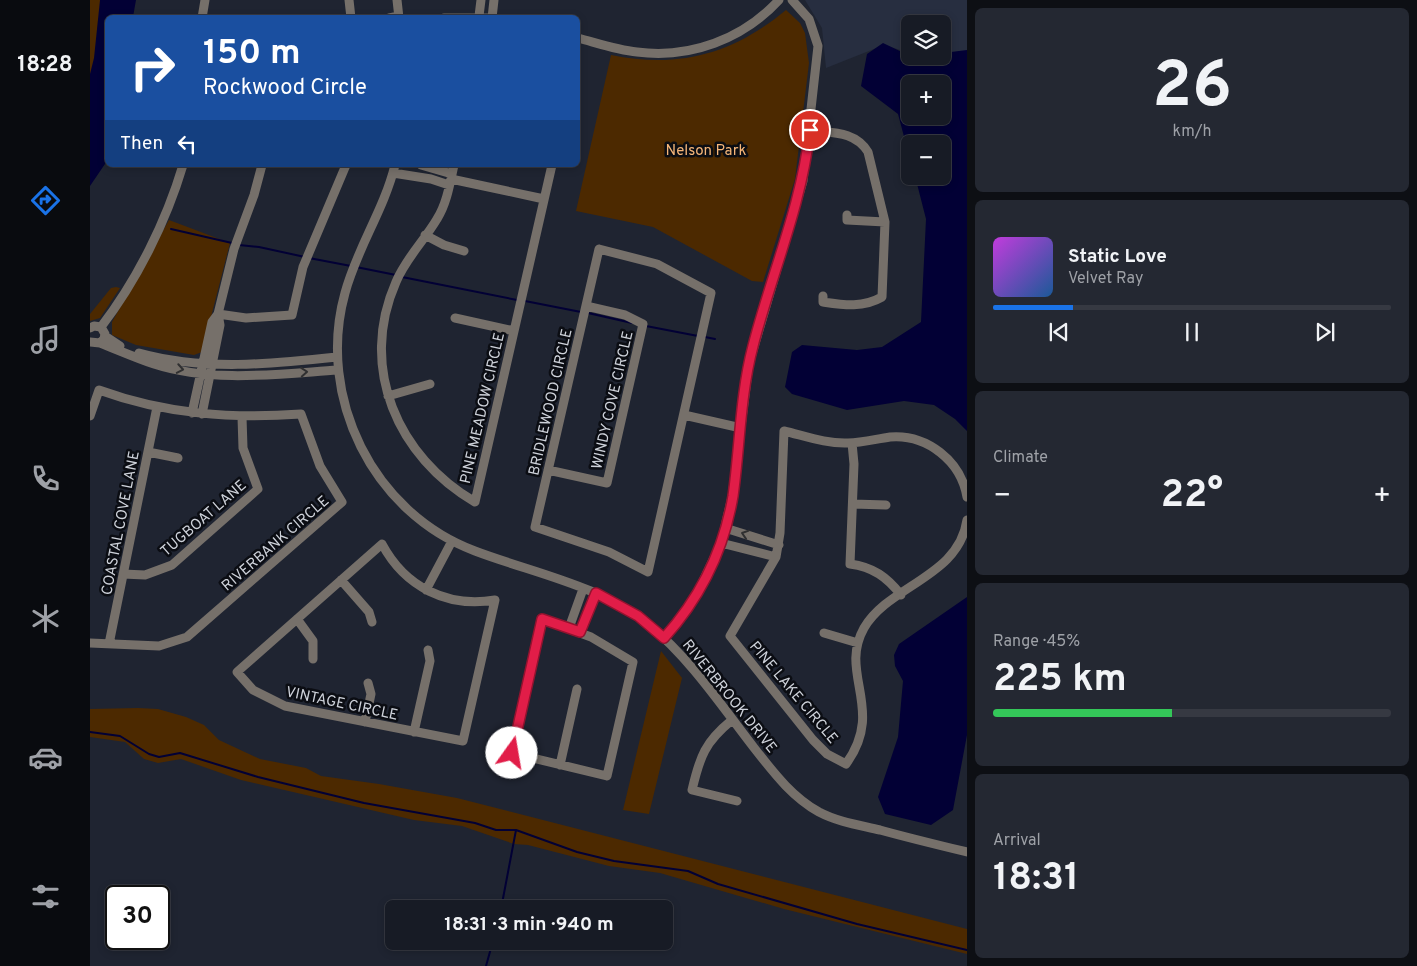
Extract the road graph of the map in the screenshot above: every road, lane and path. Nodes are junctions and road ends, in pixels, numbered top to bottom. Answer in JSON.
{"nodes":[{"id":1,"x":205,"y":0,"type":"edge"},
{"id":2,"x":349,"y":0,"type":"edge"},
{"id":3,"x":397,"y":0,"type":"edge"},
{"id":4,"x":481,"y":0,"type":"edge"},
{"id":5,"x":494,"y":0,"type":"edge"},
{"id":6,"x":779,"y":0,"type":"edge"},
{"id":7,"x":792,"y":0,"type":"edge"},
{"id":8,"x":202,"y":15,"type":"edge"},
{"id":9,"x":351,"y":15,"type":"edge"},
{"id":10,"x":399,"y":15,"type":"edge"},
{"id":11,"x":479,"y":15,"type":"edge"},
{"id":12,"x":492,"y":15,"type":"edge"},
{"id":13,"x":580,"y":38,"type":"edge"},
{"id":14,"x":810,"y":130,"type":"junction"},
{"id":15,"x":182,"y":167,"type":"edge"},
{"id":16,"x":261,"y":167,"type":"edge"},
{"id":17,"x":345,"y":167,"type":"edge"},
{"id":18,"x":428,"y":167,"type":"edge"},
{"id":19,"x":552,"y":167,"type":"edge"},
{"id":20,"x":394,"y":169,"type":"edge"},
{"id":21,"x":436,"y":169,"type":"junction"},
{"id":22,"x":451,"y":176,"type":"edge"},
{"id":23,"x":432,"y":180,"type":"junction"},
{"id":24,"x":544,"y":199,"type":"junction"},
{"id":25,"x":847,"y":215,"type":"dead end"},
{"id":26,"x":885,"y":222,"type":"junction"},
{"id":27,"x":425,"y":235,"type":"junction"},
{"id":28,"x":464,"y":251,"type":"dead end"},
{"id":29,"x":824,"y":296,"type":"dead end"},
{"id":30,"x":586,"y":306,"type":"junction"},
{"id":31,"x":218,"y":314,"type":"junction"},
{"id":32,"x":455,"y":318,"type":"dead end"},
{"id":33,"x":101,"y":327,"type":"junction"},
{"id":34,"x":90,"y":328,"type":"edge"},
{"id":35,"x":514,"y":331,"type":"junction"},
{"id":36,"x":103,"y":340,"type":"junction"},
{"id":37,"x":90,"y":342,"type":"edge"},
{"id":38,"x":337,"y":357,"type":"junction"},
{"id":39,"x":208,"y":363,"type":"junction"},
{"id":40,"x":338,"y":370,"type":"junction"},
{"id":41,"x":206,"y":373,"type":"junction"},
{"id":42,"x":430,"y":384,"type":"dead end"},
{"id":43,"x":388,"y":396,"type":"junction"},
{"id":44,"x":157,"y":407,"type":"junction"},
{"id":45,"x":197,"y":414,"type":"junction"},
{"id":46,"x":684,"y":415,"type":"junction"},
{"id":47,"x":90,"y":416,"type":"edge"},
{"id":48,"x":242,"y":417,"type":"junction"},
{"id":49,"x":741,"y":428,"type":"junction"},
{"id":50,"x":852,"y":443,"type":"junction"},
{"id":51,"x":148,"y":452,"type":"junction"},
{"id":52,"x":178,"y":458,"type":"dead end"},
{"id":53,"x":548,"y":470,"type":"junction"},
{"id":54,"x":967,"y":497,"type":"edge"},
{"id":55,"x":853,"y":504,"type":"junction"},
{"id":56,"x":886,"y":505,"type":"dead end"},
{"id":57,"x":967,"y":520,"type":"edge"},
{"id":58,"x":725,"y":528,"type":"junction"},
{"id":59,"x":764,"y":540,"type":"junction"},
{"id":60,"x":452,"y":541,"type":"junction"},
{"id":61,"x":721,"y":543,"type":"junction"},
{"id":62,"x":778,"y":545,"type":"junction"},
{"id":63,"x":760,"y":552,"type":"junction"},
{"id":64,"x":776,"y":557,"type":"junction"},
{"id":65,"x":123,"y":574,"type":"junction"},
{"id":66,"x":341,"y":580,"type":"junction"},
{"id":67,"x":583,"y":589,"type":"junction"},
{"id":68,"x":426,"y":590,"type":"junction"},
{"id":69,"x":596,"y":593,"type":"junction"},
{"id":70,"x":901,"y":595,"type":"junction"},
{"id":71,"x":574,"y":614,"type":"junction"},
{"id":72,"x":297,"y":619,"type":"junction"},
{"id":73,"x":585,"y":620,"type":"junction"},
{"id":74,"x":372,"y":622,"type":"dead end"},
{"id":75,"x":569,"y":628,"type":"junction"},
{"id":76,"x":580,"y":632,"type":"junction"},
{"id":77,"x":824,"y":633,"type":"dead end"},
{"id":78,"x":664,"y":638,"type":"junction"},
{"id":79,"x":90,"y":643,"type":"edge"},
{"id":80,"x":858,"y":643,"type":"junction"},
{"id":81,"x":109,"y":644,"type":"junction"},
{"id":82,"x":428,"y":650,"type":"dead end"},
{"id":83,"x":313,"y":659,"type":"dead end"},
{"id":84,"x":368,"y":683,"type":"dead end"},
{"id":85,"x":577,"y":689,"type":"dead end"},
{"id":86,"x":732,"y":720,"type":"junction"},
{"id":87,"x":365,"y":722,"type":"junction"},
{"id":88,"x":414,"y":732,"type":"junction"},
{"id":89,"x":560,"y":765,"type":"junction"},
{"id":90,"x":737,"y":801,"type":"dead end"},
{"id":91,"x":967,"y":852,"type":"edge"}],
"edges":[{"from":1,"to":8,"type":"street"},
{"from":2,"to":9,"type":"street"},
{"from":3,"to":10,"type":"street"},
{"from":4,"to":11,"type":"street"},
{"from":5,"to":12,"type":"street"},
{"from":6,"to":13,"type":"street"},
{"from":7,"to":14,"type":"street"},
{"from":14,"to":26,"type":"street"},
{"from":14,"to":49,"type":"street"},
{"from":15,"to":33,"type":"street"},
{"from":16,"to":31,"type":"street"},
{"from":17,"to":31,"type":"street"},
{"from":18,"to":21,"type":"street"},
{"from":19,"to":24,"type":"street","name":"PINE MEADOW CIRCLE"},
{"from":20,"to":23,"type":"street"},
{"from":20,"to":38,"type":"street","name":"RIVERBROOK DRIVE"},
{"from":21,"to":22,"type":"street"},
{"from":21,"to":23,"type":"street"},
{"from":22,"to":23,"type":"street"},
{"from":22,"to":24,"type":"street"},
{"from":22,"to":27,"type":"street","name":"PINE MEADOW CIRCLE"},
{"from":24,"to":35,"type":"street","name":"PINE MEADOW CIRCLE"},
{"from":25,"to":26,"type":"street"},
{"from":26,"to":29,"type":"street"},
{"from":27,"to":28,"type":"street"},
{"from":27,"to":43,"type":"street","name":"PINE MEADOW CIRCLE"},
{"from":30,"to":46,"type":"street","name":"BRIDLEWOOD CIRCLE"},
{"from":30,"to":53,"type":"street","name":"BRIDLEWOOD CIRCLE"},
{"from":30,"to":53,"type":"street","name":"WINDY COVE CIRCLE"},
{"from":31,"to":39,"type":"street"},
{"from":32,"to":35,"type":"street"},
{"from":33,"to":34,"type":"street"},
{"from":33,"to":36,"type":"street"},
{"from":35,"to":43,"type":"street","name":"PINE MEADOW CIRCLE"},
{"from":36,"to":37,"type":"street"},
{"from":36,"to":39,"type":"street"},
{"from":36,"to":41,"type":"street","one_way":true},
{"from":38,"to":39,"type":"street"},
{"from":38,"to":40,"type":"street","name":"RIVERBROOK DRIVE"},
{"from":39,"to":41,"type":"street"},
{"from":41,"to":40,"type":"street","one_way":true},
{"from":40,"to":60,"type":"street","name":"RIVERBROOK DRIVE"},
{"from":41,"to":45,"type":"street"},
{"from":42,"to":43,"type":"street"},
{"from":44,"to":45,"type":"street","name":"RIVERBANK CIRCLE"},
{"from":44,"to":47,"type":"street","name":"RIVERBANK CIRCLE"},
{"from":44,"to":51,"type":"street","name":"COASTAL COVE LANE"},
{"from":45,"to":48,"type":"street","name":"RIVERBANK CIRCLE"},
{"from":46,"to":49,"type":"street"},
{"from":46,"to":53,"type":"street","name":"BRIDLEWOOD CIRCLE"},
{"from":48,"to":65,"type":"street","name":"TUGBOAT LANE"},
{"from":48,"to":81,"type":"street","name":"RIVERBANK CIRCLE"},
{"from":49,"to":58,"type":"street"},
{"from":50,"to":54,"type":"street","name":"PINE LAKE CIRCLE"},
{"from":50,"to":55,"type":"street"},
{"from":50,"to":62,"type":"street","name":"PINE LAKE CIRCLE"},
{"from":51,"to":52,"type":"street"},
{"from":51,"to":65,"type":"street","name":"COASTAL COVE LANE"},
{"from":55,"to":56,"type":"street"},
{"from":55,"to":70,"type":"street"},
{"from":57,"to":70,"type":"street","name":"PINE LAKE CIRCLE"},
{"from":59,"to":58,"type":"street","one_way":true},
{"from":58,"to":61,"type":"street"},
{"from":59,"to":62,"type":"street"},
{"from":59,"to":63,"type":"street"},
{"from":60,"to":67,"type":"street","name":"RIVERBROOK DRIVE"},
{"from":60,"to":68,"type":"street"},
{"from":61,"to":63,"type":"street"},
{"from":61,"to":78,"type":"street"},
{"from":62,"to":64,"type":"street","name":"PINE LAKE CIRCLE"},
{"from":63,"to":64,"type":"street"},
{"from":64,"to":80,"type":"street","name":"PINE LAKE CIRCLE"},
{"from":65,"to":81,"type":"street","name":"COASTAL COVE LANE"},
{"from":66,"to":68,"type":"street","name":"VINTAGE CIRCLE"},
{"from":66,"to":72,"type":"street","name":"VINTAGE CIRCLE"},
{"from":66,"to":74,"type":"street"},
{"from":67,"to":69,"type":"street","name":"RIVERBROOK DRIVE"},
{"from":67,"to":71,"type":"street"},
{"from":68,"to":88,"type":"street","name":"VINTAGE CIRCLE"},
{"from":69,"to":73,"type":"street"},
{"from":69,"to":78,"type":"street","name":"RIVERBROOK DRIVE"},
{"from":70,"to":80,"type":"street","name":"PINE LAKE CIRCLE"},
{"from":71,"to":73,"type":"street"},
{"from":71,"to":75,"type":"street"},
{"from":72,"to":83,"type":"street"},
{"from":72,"to":87,"type":"street","name":"VINTAGE CIRCLE"},
{"from":73,"to":76,"type":"street"},
{"from":75,"to":76,"type":"street"},
{"from":75,"to":89,"type":"street"},
{"from":76,"to":89,"type":"street"},
{"from":77,"to":80,"type":"street"},
{"from":78,"to":86,"type":"street","name":"RIVERBROOK DRIVE"},
{"from":79,"to":81,"type":"street","name":"RIVERBANK CIRCLE"},
{"from":82,"to":88,"type":"street"},
{"from":84,"to":87,"type":"street"},
{"from":85,"to":89,"type":"street"},
{"from":86,"to":90,"type":"street"},
{"from":86,"to":91,"type":"street","name":"RIVERBROOK DRIVE"},
{"from":87,"to":88,"type":"street","name":"VINTAGE CIRCLE"}]}
